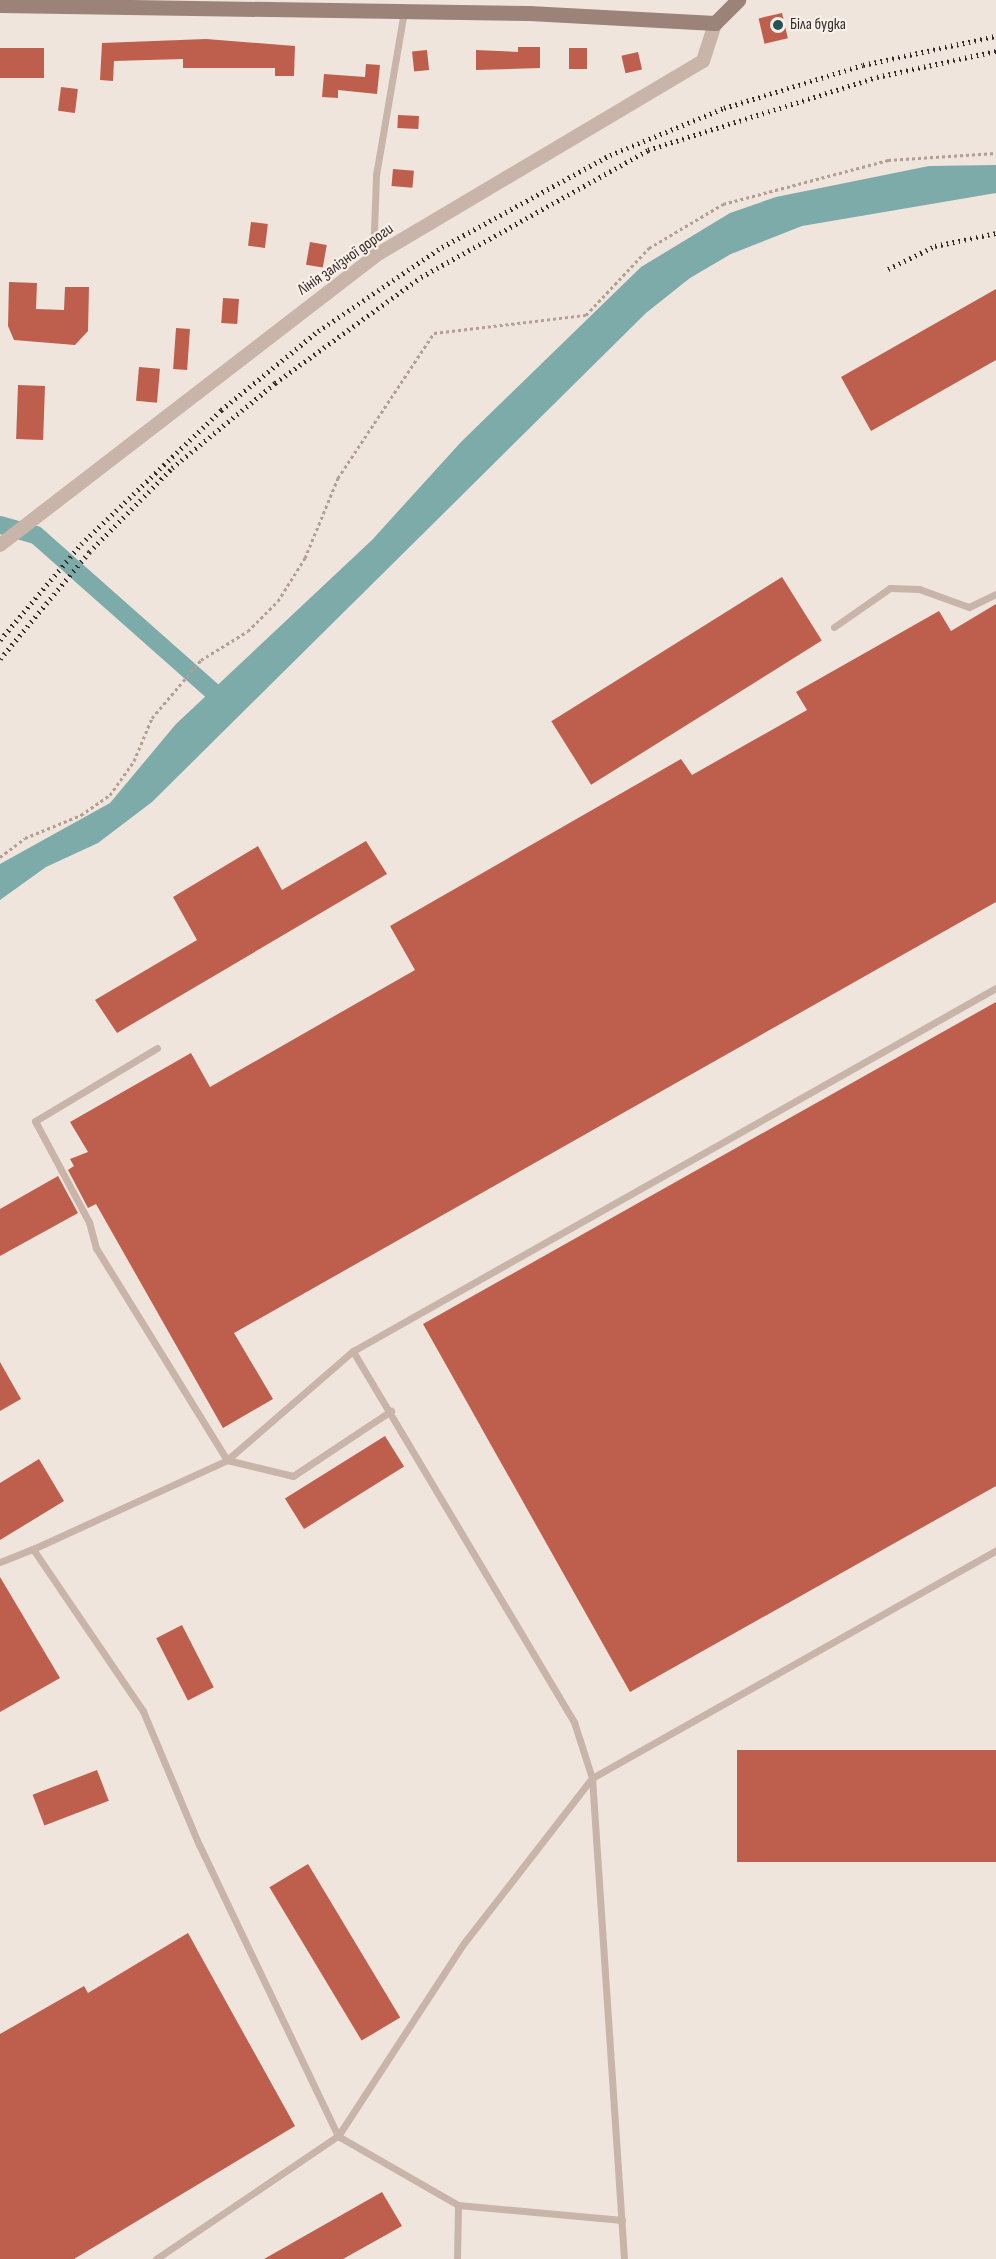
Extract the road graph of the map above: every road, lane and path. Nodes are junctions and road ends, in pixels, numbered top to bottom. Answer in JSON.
{"nodes":[{"id":1,"x":738,"y":0,"type":"edge"},
{"id":2,"x":748,"y":0,"type":"edge"},
{"id":3,"x":0,"y":5,"type":"edge"},
{"id":4,"x":529,"y":7,"type":"edge"},
{"id":5,"x":404,"y":11,"type":"junction"},
{"id":6,"x":715,"y":23,"type":"junction"},
{"id":7,"x":996,"y":153,"type":"edge"},
{"id":8,"x":373,"y":258,"type":"junction"},
{"id":9,"x":0,"y":545,"type":"edge"},
{"id":10,"x":996,"y":594,"type":"edge"},
{"id":11,"x":834,"y":627,"type":"dead end"},
{"id":12,"x":0,"y":857,"type":"edge"},
{"id":13,"x":996,"y":988,"type":"edge"},
{"id":14,"x":157,"y":1048,"type":"dead end"},
{"id":15,"x":353,"y":1351,"type":"junction"},
{"id":16,"x":392,"y":1411,"type":"junction"},
{"id":17,"x":227,"y":1460,"type":"junction"},
{"id":18,"x":33,"y":1549,"type":"junction"},
{"id":19,"x":996,"y":1550,"type":"edge"},
{"id":20,"x":0,"y":1562,"type":"edge"},
{"id":21,"x":592,"y":1778,"type":"junction"},
{"id":22,"x":338,"y":2136,"type":"junction"},
{"id":23,"x":458,"y":2205,"type":"junction"},
{"id":24,"x":622,"y":2220,"type":"junction"},
{"id":25,"x":156,"y":2259,"type":"edge"},
{"id":26,"x":457,"y":2259,"type":"edge"},
{"id":27,"x":624,"y":2259,"type":"edge"}],
"edges":[{"from":1,"to":2,"type":"street"},
{"from":1,"to":6,"type":"street"},
{"from":3,"to":5,"type":"street"},
{"from":4,"to":5,"type":"street"},
{"from":4,"to":6,"type":"street"},
{"from":5,"to":8,"type":"lane"},
{"from":6,"to":8,"type":"street","name":"Лінія залізної дороги"},
{"from":7,"to":12,"type":"path"},
{"from":8,"to":9,"type":"street","name":"Лінія залізної дороги"},
{"from":10,"to":11,"type":"lane"},
{"from":13,"to":15,"type":"lane"},
{"from":14,"to":17,"type":"lane"},
{"from":15,"to":16,"type":"lane"},
{"from":15,"to":17,"type":"lane"},
{"from":16,"to":17,"type":"lane"},
{"from":16,"to":21,"type":"lane"},
{"from":17,"to":18,"type":"lane"},
{"from":18,"to":20,"type":"lane"},
{"from":18,"to":22,"type":"lane"},
{"from":19,"to":21,"type":"lane"},
{"from":21,"to":22,"type":"lane"},
{"from":21,"to":24,"type":"lane"},
{"from":22,"to":23,"type":"lane"},
{"from":22,"to":25,"type":"lane"},
{"from":23,"to":24,"type":"lane"},
{"from":23,"to":26,"type":"lane"},
{"from":24,"to":27,"type":"lane"}]}
